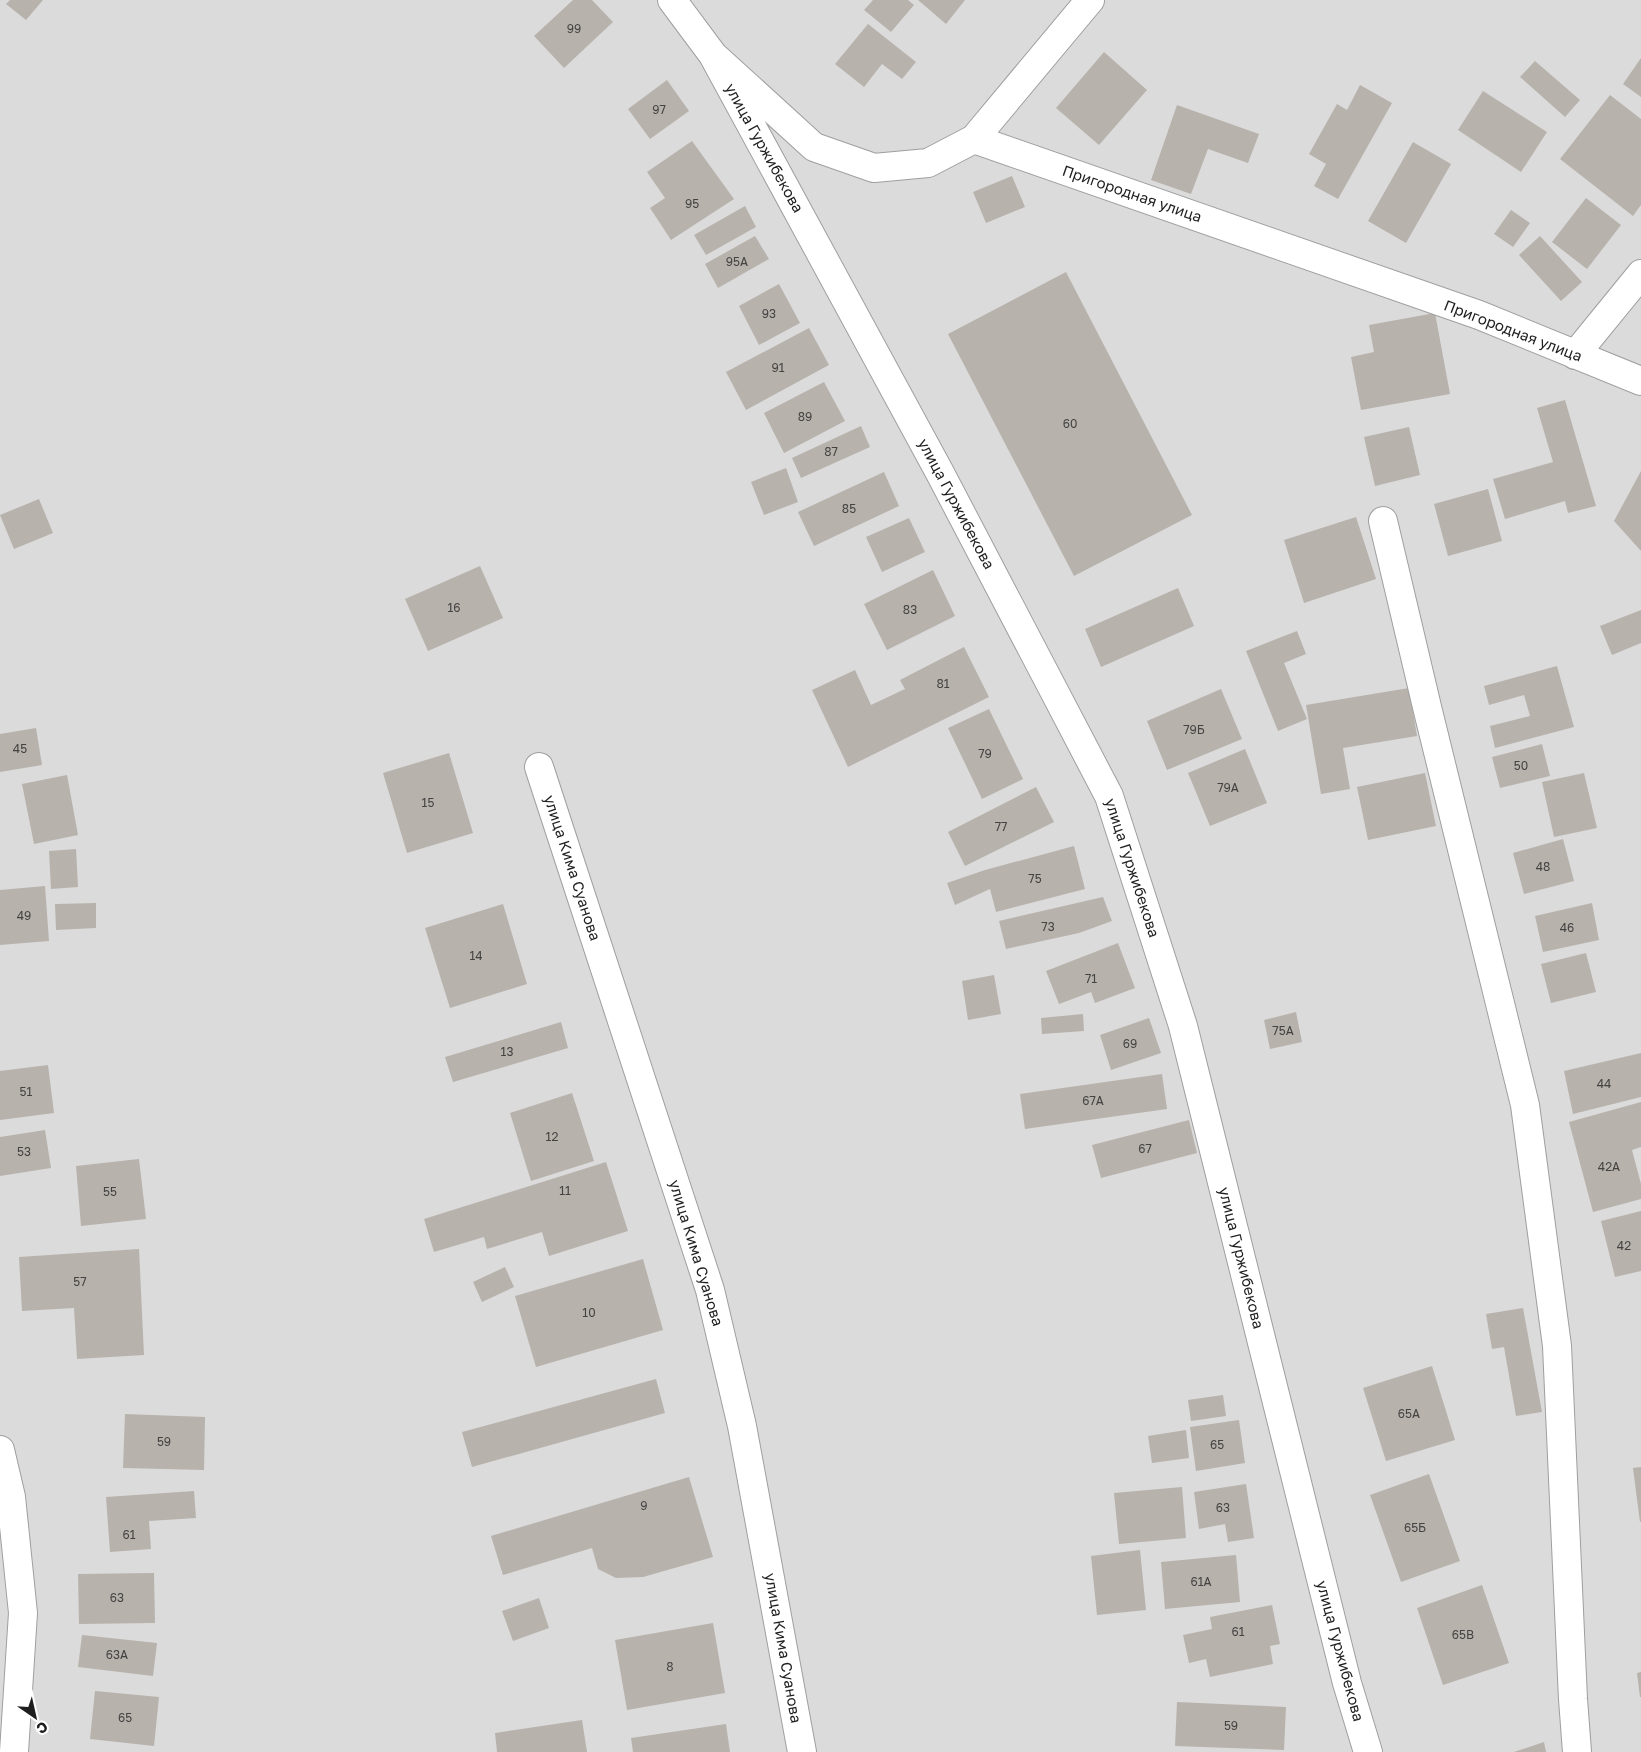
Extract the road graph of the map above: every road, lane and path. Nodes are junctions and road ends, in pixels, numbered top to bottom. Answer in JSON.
{"nodes":[{"id":1,"x":672,"y":0,"type":"edge"},
{"id":2,"x":1090,"y":0,"type":"edge"},
{"id":3,"x":713,"y":55,"type":"junction"},
{"id":4,"x":974,"y":139,"type":"junction"},
{"id":5,"x":1641,"y":274,"type":"edge"},
{"id":6,"x":1576,"y":355,"type":"junction"},
{"id":7,"x":1641,"y":381,"type":"edge"},
{"id":8,"x":1383,"y":521,"type":"dead end"},
{"id":9,"x":539,"y":767,"type":"dead end"},
{"id":10,"x":0,"y":1450,"type":"edge"},
{"id":11,"x":14,"y":1752,"type":"edge"},
{"id":12,"x":802,"y":1752,"type":"edge"},
{"id":13,"x":1368,"y":1752,"type":"edge"},
{"id":14,"x":1577,"y":1752,"type":"edge"}],
"edges":[{"from":1,"to":3,"type":"street"},
{"from":2,"to":4,"type":"street"},
{"from":3,"to":4,"type":"street"},
{"from":3,"to":13,"type":"street","name":"улица Гуржибекова"},
{"from":4,"to":6,"type":"street","name":"Пригородная улица"},
{"from":5,"to":6,"type":"street"},
{"from":6,"to":7,"type":"street","name":"Пригородная улица"},
{"from":8,"to":14,"type":"street"},
{"from":9,"to":12,"type":"street","name":"улица Кима Суанова"},
{"from":10,"to":11,"type":"street"}]}
